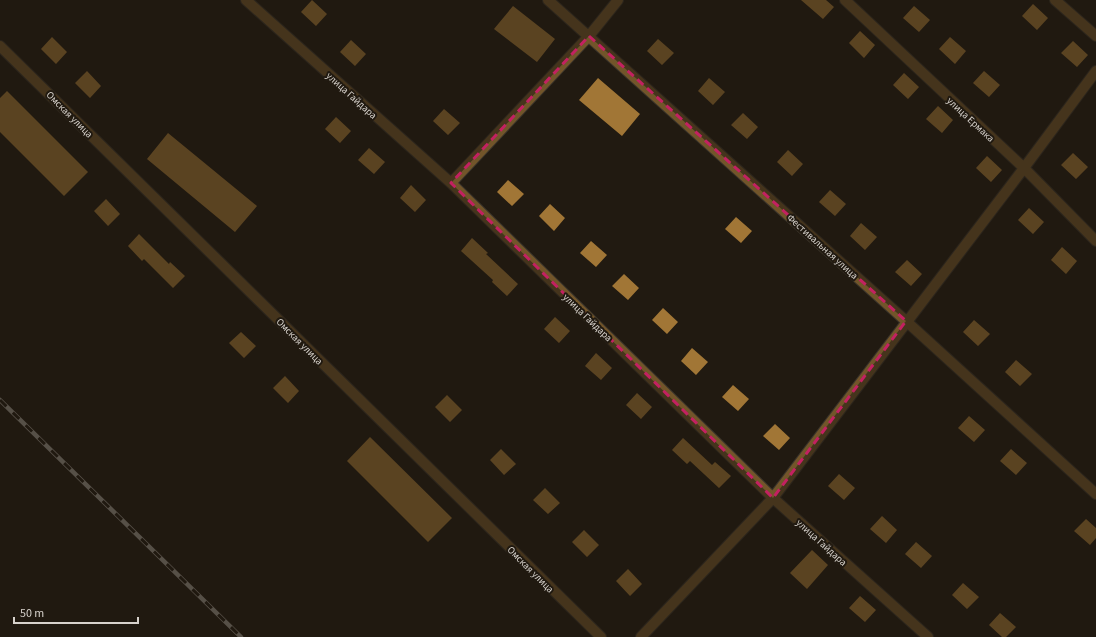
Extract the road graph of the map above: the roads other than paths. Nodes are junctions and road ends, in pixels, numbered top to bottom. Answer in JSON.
{"nodes":[{"id":1,"x":246,"y":0,"type":"edge"},
{"id":2,"x":548,"y":0,"type":"edge"},
{"id":3,"x":618,"y":0,"type":"edge"},
{"id":4,"x":845,"y":0,"type":"edge"},
{"id":5,"x":1055,"y":0,"type":"edge"},
{"id":6,"x":1096,"y":35,"type":"edge"},
{"id":7,"x":589,"y":36,"type":"junction"},
{"id":8,"x":0,"y":46,"type":"edge"},
{"id":9,"x":1096,"y":71,"type":"edge"},
{"id":10,"x":1024,"y":168,"type":"junction"},
{"id":11,"x":450,"y":183,"type":"junction"},
{"id":12,"x":1096,"y":240,"type":"edge"},
{"id":13,"x":906,"y":321,"type":"junction"},
{"id":14,"x":1096,"y":494,"type":"edge"},
{"id":15,"x":772,"y":498,"type":"junction"},
{"id":16,"x":601,"y":637,"type":"edge"},
{"id":17,"x":641,"y":637,"type":"edge"},
{"id":18,"x":928,"y":637,"type":"edge"}],
"edges":[{"from":1,"to":11,"type":"street","name":"улица Гайдара"},
{"from":2,"to":7,"type":"street","name":"Фестивальная улица"},
{"from":3,"to":7,"type":"street"},
{"from":4,"to":10,"type":"street","name":"улица Ермака"},
{"from":5,"to":6,"type":"street"},
{"from":7,"to":11,"type":"street"},
{"from":7,"to":13,"type":"street","name":"Фестивальная улица"},
{"from":8,"to":16,"type":"street","name":"Омская улица"},
{"from":9,"to":10,"type":"street"},
{"from":10,"to":12,"type":"street","name":"улица Ермака"},
{"from":10,"to":13,"type":"street"},
{"from":11,"to":15,"type":"street","name":"улица Гайдара"},
{"from":13,"to":14,"type":"street","name":"Фестивальная улица"},
{"from":13,"to":15,"type":"street"},
{"from":15,"to":17,"type":"street"},
{"from":15,"to":18,"type":"street","name":"улица Гайдара"}]}
